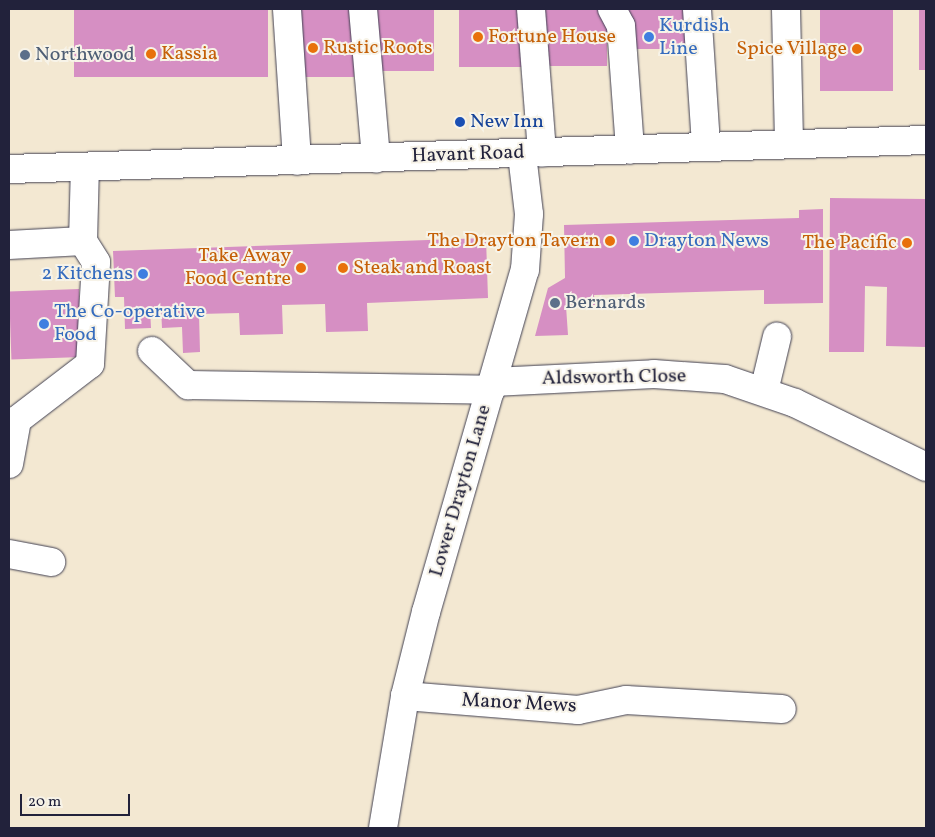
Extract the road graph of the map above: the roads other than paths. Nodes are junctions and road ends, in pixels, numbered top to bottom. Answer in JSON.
{"nodes":[{"id":1,"x":287,"y":9,"type":"edge"},
{"id":2,"x":363,"y":9,"type":"edge"},
{"id":3,"x":531,"y":9,"type":"edge"},
{"id":4,"x":612,"y":9,"type":"edge"},
{"id":5,"x":697,"y":9,"type":"edge"},
{"id":6,"x":786,"y":9,"type":"edge"},
{"id":7,"x":926,"y":140,"type":"edge"},
{"id":8,"x":789,"y":142,"type":"junction"},
{"id":9,"x":706,"y":146,"type":"junction"},
{"id":10,"x":630,"y":150,"type":"junction"},
{"id":11,"x":532,"y":154,"type":"junction"},
{"id":12,"x":376,"y":158,"type":"junction"},
{"id":13,"x":297,"y":161,"type":"junction"},
{"id":14,"x":85,"y":167,"type":"junction"},
{"id":15,"x":9,"y":169,"type":"edge"},
{"id":16,"x":83,"y":241,"type":"junction"},
{"id":17,"x":9,"y":245,"type":"edge"},
{"id":18,"x":777,"y":337,"type":"dead end"},
{"id":19,"x":152,"y":351,"type":"dead end"},
{"id":20,"x":492,"y":386,"type":"junction"},
{"id":21,"x":764,"y":390,"type":"junction"},
{"id":22,"x":9,"y":464,"type":"edge"},
{"id":23,"x":926,"y":467,"type":"edge"},
{"id":24,"x":9,"y":554,"type":"edge"},
{"id":25,"x":50,"y":562,"type":"dead end"},
{"id":26,"x":405,"y":696,"type":"junction"},
{"id":27,"x":782,"y":709,"type":"dead end"},
{"id":28,"x":383,"y":828,"type":"edge"}],
"edges":[{"from":1,"to":13,"type":"street"},
{"from":2,"to":12,"type":"street"},
{"from":3,"to":11,"type":"street","name":"Lower Drayton Lane"},
{"from":4,"to":10,"type":"street"},
{"from":5,"to":9,"type":"street"},
{"from":6,"to":8,"type":"street"},
{"from":7,"to":8,"type":"street","name":"Havant Road"},
{"from":8,"to":9,"type":"street","name":"Havant Road"},
{"from":9,"to":10,"type":"street","name":"Havant Road"},
{"from":10,"to":11,"type":"street","name":"Havant Road"},
{"from":11,"to":12,"type":"street","name":"Havant Road"},
{"from":11,"to":20,"type":"street","name":"Lower Drayton Lane"},
{"from":12,"to":13,"type":"street","name":"Havant Road"},
{"from":13,"to":14,"type":"street","name":"Havant Road"},
{"from":14,"to":15,"type":"street","name":"Havant Road"},
{"from":14,"to":16,"type":"street"},
{"from":16,"to":17,"type":"street"},
{"from":16,"to":22,"type":"street"},
{"from":18,"to":21,"type":"street"},
{"from":19,"to":20,"type":"street","name":"Aldsworth Close"},
{"from":20,"to":21,"type":"street","name":"Aldsworth Close"},
{"from":20,"to":26,"type":"street","name":"Lower Drayton Lane"},
{"from":21,"to":23,"type":"street","name":"Aldsworth Close"},
{"from":24,"to":25,"type":"street"},
{"from":26,"to":27,"type":"street","name":"Manor Mews"},
{"from":26,"to":28,"type":"street","name":"Lower Drayton Lane"}]}
